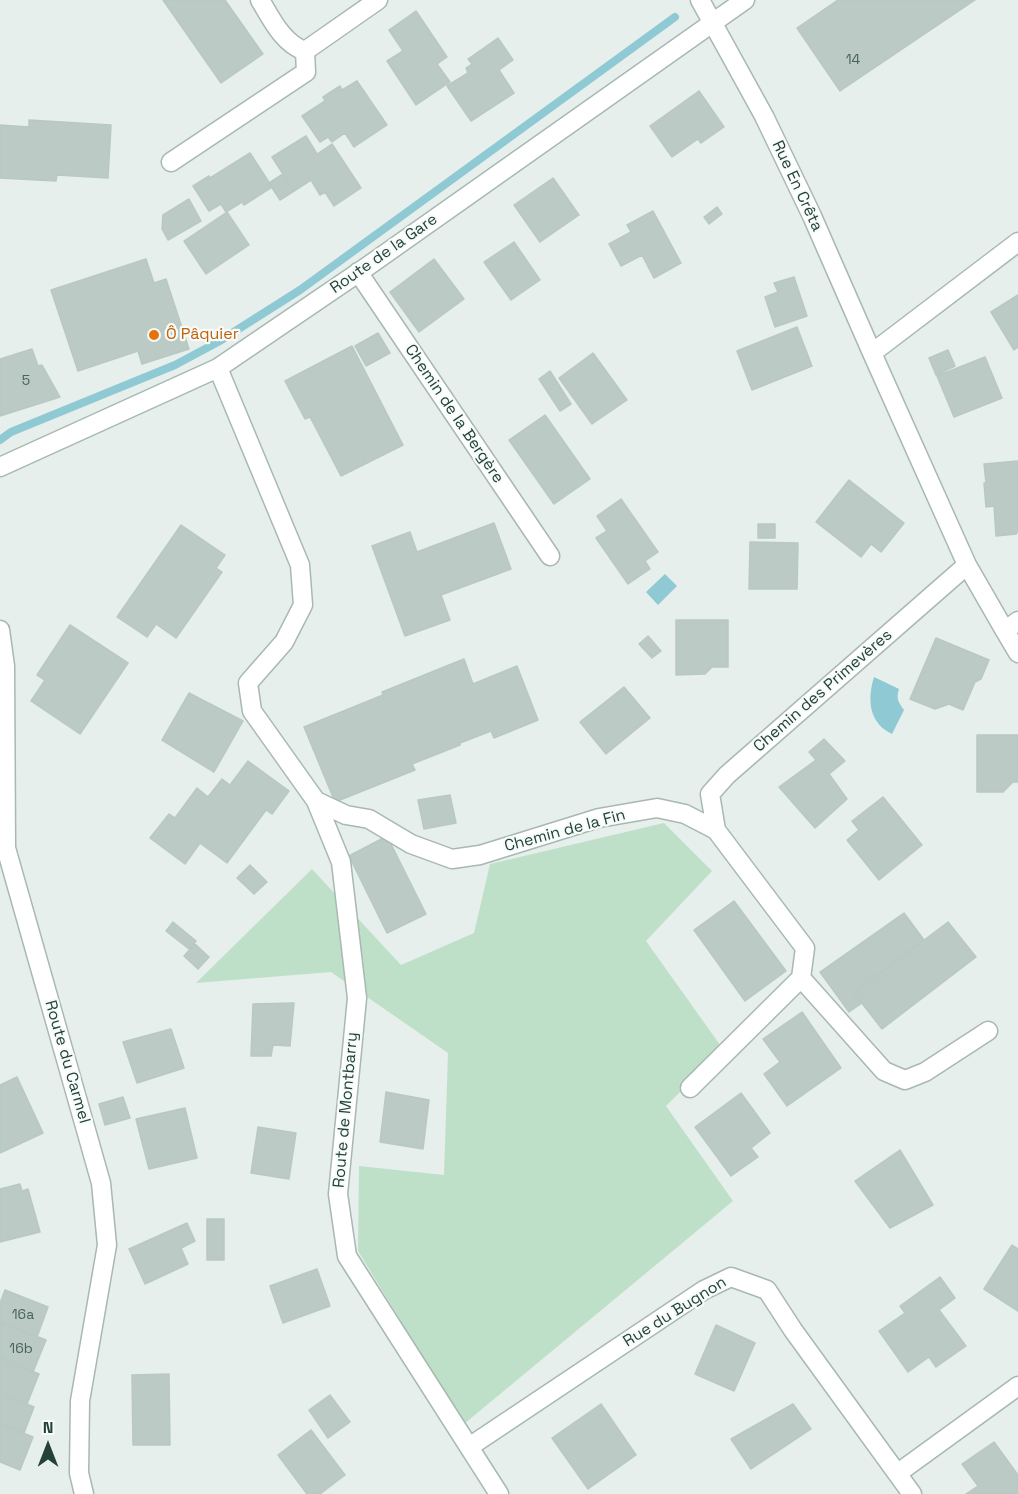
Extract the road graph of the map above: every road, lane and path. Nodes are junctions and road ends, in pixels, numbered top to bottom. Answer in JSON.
{"nodes":[{"id":1,"x":260,"y":0,"type":"edge"},
{"id":2,"x":378,"y":0,"type":"edge"},
{"id":3,"x":700,"y":0,"type":"edge"},
{"id":4,"x":745,"y":0,"type":"edge"},
{"id":5,"x":712,"y":23,"type":"junction"},
{"id":6,"x":305,"y":51,"type":"junction"},
{"id":7,"x":171,"y":162,"type":"dead end"},
{"id":8,"x":1018,"y":242,"type":"edge"},
{"id":9,"x":358,"y":272,"type":"junction"},
{"id":10,"x":872,"y":353,"type":"junction"},
{"id":11,"x":218,"y":368,"type":"junction"},
{"id":12,"x":0,"y":468,"type":"edge"},
{"id":13,"x":550,"y":556,"type":"dead end"},
{"id":14,"x":967,"y":565,"type":"junction"},
{"id":15,"x":1011,"y":626,"type":"edge"},
{"id":16,"x":0,"y":630,"type":"edge"},
{"id":17,"x":1018,"y":653,"type":"edge"},
{"id":18,"x":316,"y":801,"type":"junction"},
{"id":19,"x":716,"y":830,"type":"junction"},
{"id":20,"x":801,"y":978,"type":"junction"},
{"id":21,"x":988,"y":1031,"type":"dead end"},
{"id":22,"x":690,"y":1088,"type":"dead end"},
{"id":23,"x":1018,"y":1386,"type":"edge"},
{"id":24,"x":469,"y":1447,"type":"junction"},
{"id":25,"x":898,"y":1473,"type":"junction"},
{"id":26,"x":84,"y":1494,"type":"edge"},
{"id":27,"x":499,"y":1494,"type":"edge"},
{"id":28,"x":912,"y":1494,"type":"edge"}],
"edges":[{"from":1,"to":6,"type":"street"},
{"from":2,"to":6,"type":"street"},
{"from":3,"to":5,"type":"street","name":"Rue En Crêta"},
{"from":4,"to":5,"type":"street","name":"Route de la Gare"},
{"from":5,"to":9,"type":"street","name":"Route de la Gare"},
{"from":5,"to":10,"type":"street","name":"Rue En Crêta"},
{"from":6,"to":7,"type":"street"},
{"from":8,"to":10,"type":"street"},
{"from":9,"to":11,"type":"street","name":"Route de la Gare"},
{"from":9,"to":13,"type":"street","name":"Chemin de la Bergère"},
{"from":10,"to":14,"type":"street","name":"Rue En Crêta"},
{"from":11,"to":12,"type":"street","name":"Route de la Gare"},
{"from":11,"to":18,"type":"street","name":"Route de Montbarry"},
{"from":14,"to":15,"type":"street","name":"Rue En Crêta"},
{"from":14,"to":19,"type":"street","name":"Chemin des Primevères"},
{"from":15,"to":17,"type":"street"},
{"from":16,"to":26,"type":"street","name":"Route du Carmel"},
{"from":18,"to":19,"type":"street","name":"Chemin de la Fin"},
{"from":18,"to":24,"type":"street","name":"Route de Montbarry"},
{"from":19,"to":20,"type":"street","name":"Chemin de la Fin"},
{"from":20,"to":21,"type":"street"},
{"from":20,"to":22,"type":"street"},
{"from":23,"to":25,"type":"street"},
{"from":24,"to":25,"type":"street","name":"Rue du Bugnon"},
{"from":24,"to":27,"type":"street","name":"Route de Montbarry"},
{"from":25,"to":28,"type":"street","name":"Rue du Bugnon"}]}
